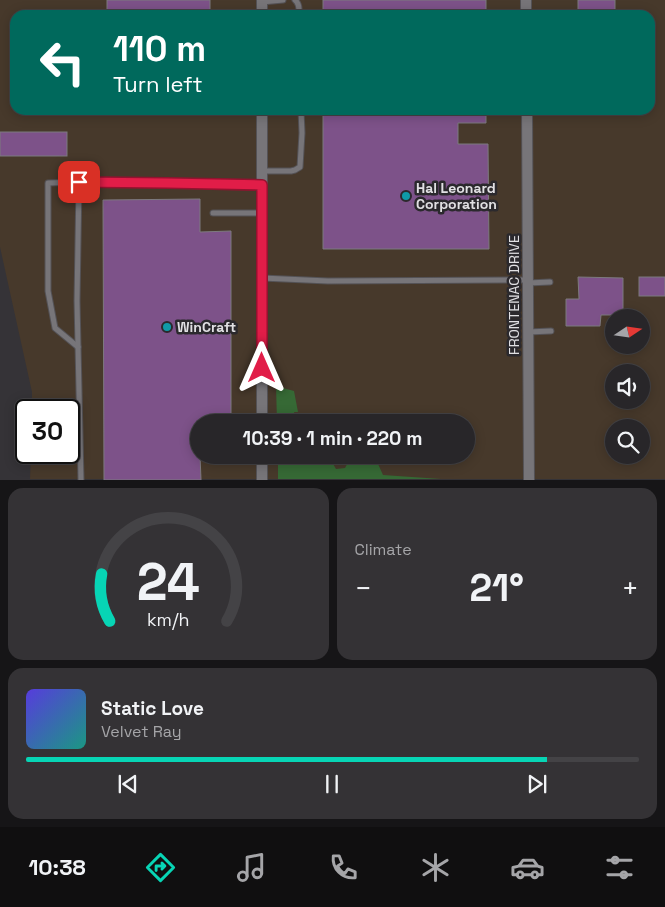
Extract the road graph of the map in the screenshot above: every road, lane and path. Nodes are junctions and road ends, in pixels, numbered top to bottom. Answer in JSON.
{"nodes":[{"id":1,"x":283,"y":0,"type":"edge"},
{"id":2,"x":262,"y":1,"type":"edge"},
{"id":3,"x":262,"y":115,"type":"edge"},
{"id":4,"x":301,"y":115,"type":"edge"},
{"id":5,"x":527,"y":115,"type":"edge"},
{"id":6,"x":262,"y":171,"type":"junction"},
{"id":7,"x":79,"y":182,"type":"junction"},
{"id":8,"x":262,"y":185,"type":"junction"},
{"id":9,"x":213,"y":212,"type":"dead end"},
{"id":10,"x":262,"y":213,"type":"junction"},
{"id":11,"x":262,"y":278,"type":"junction"},
{"id":12,"x":528,"y":282,"type":"junction"},
{"id":13,"x":550,"y":282,"type":"dead end"},
{"id":14,"x":551,"y":331,"type":"dead end"},
{"id":15,"x":528,"y":332,"type":"junction"},
{"id":16,"x":78,"y":347,"type":"junction"},
{"id":17,"x":262,"y":414,"type":"edge"},
{"id":18,"x":262,"y":464,"type":"edge"},
{"id":19,"x":81,"y":480,"type":"edge"},
{"id":20,"x":262,"y":480,"type":"edge"},
{"id":21,"x":528,"y":480,"type":"edge"}],
"edges":[{"from":1,"to":2,"type":"lane"},
{"from":3,"to":6,"type":"street"},
{"from":4,"to":6,"type":"lane"},
{"from":5,"to":12,"type":"street","name":"FRONTENAC DRIVE"},
{"from":6,"to":8,"type":"street"},
{"from":7,"to":8,"type":"lane"},
{"from":7,"to":16,"type":"lane"},
{"from":7,"to":16,"type":"lane"},
{"from":8,"to":10,"type":"street"},
{"from":9,"to":10,"type":"lane"},
{"from":10,"to":11,"type":"street"},
{"from":11,"to":12,"type":"lane"},
{"from":11,"to":17,"type":"street"},
{"from":12,"to":13,"type":"lane"},
{"from":12,"to":15,"type":"street","name":"FRONTENAC DRIVE"},
{"from":14,"to":15,"type":"lane"},
{"from":15,"to":21,"type":"street","name":"FRONTENAC DRIVE"},
{"from":16,"to":19,"type":"lane"},
{"from":18,"to":20,"type":"street"}]}
